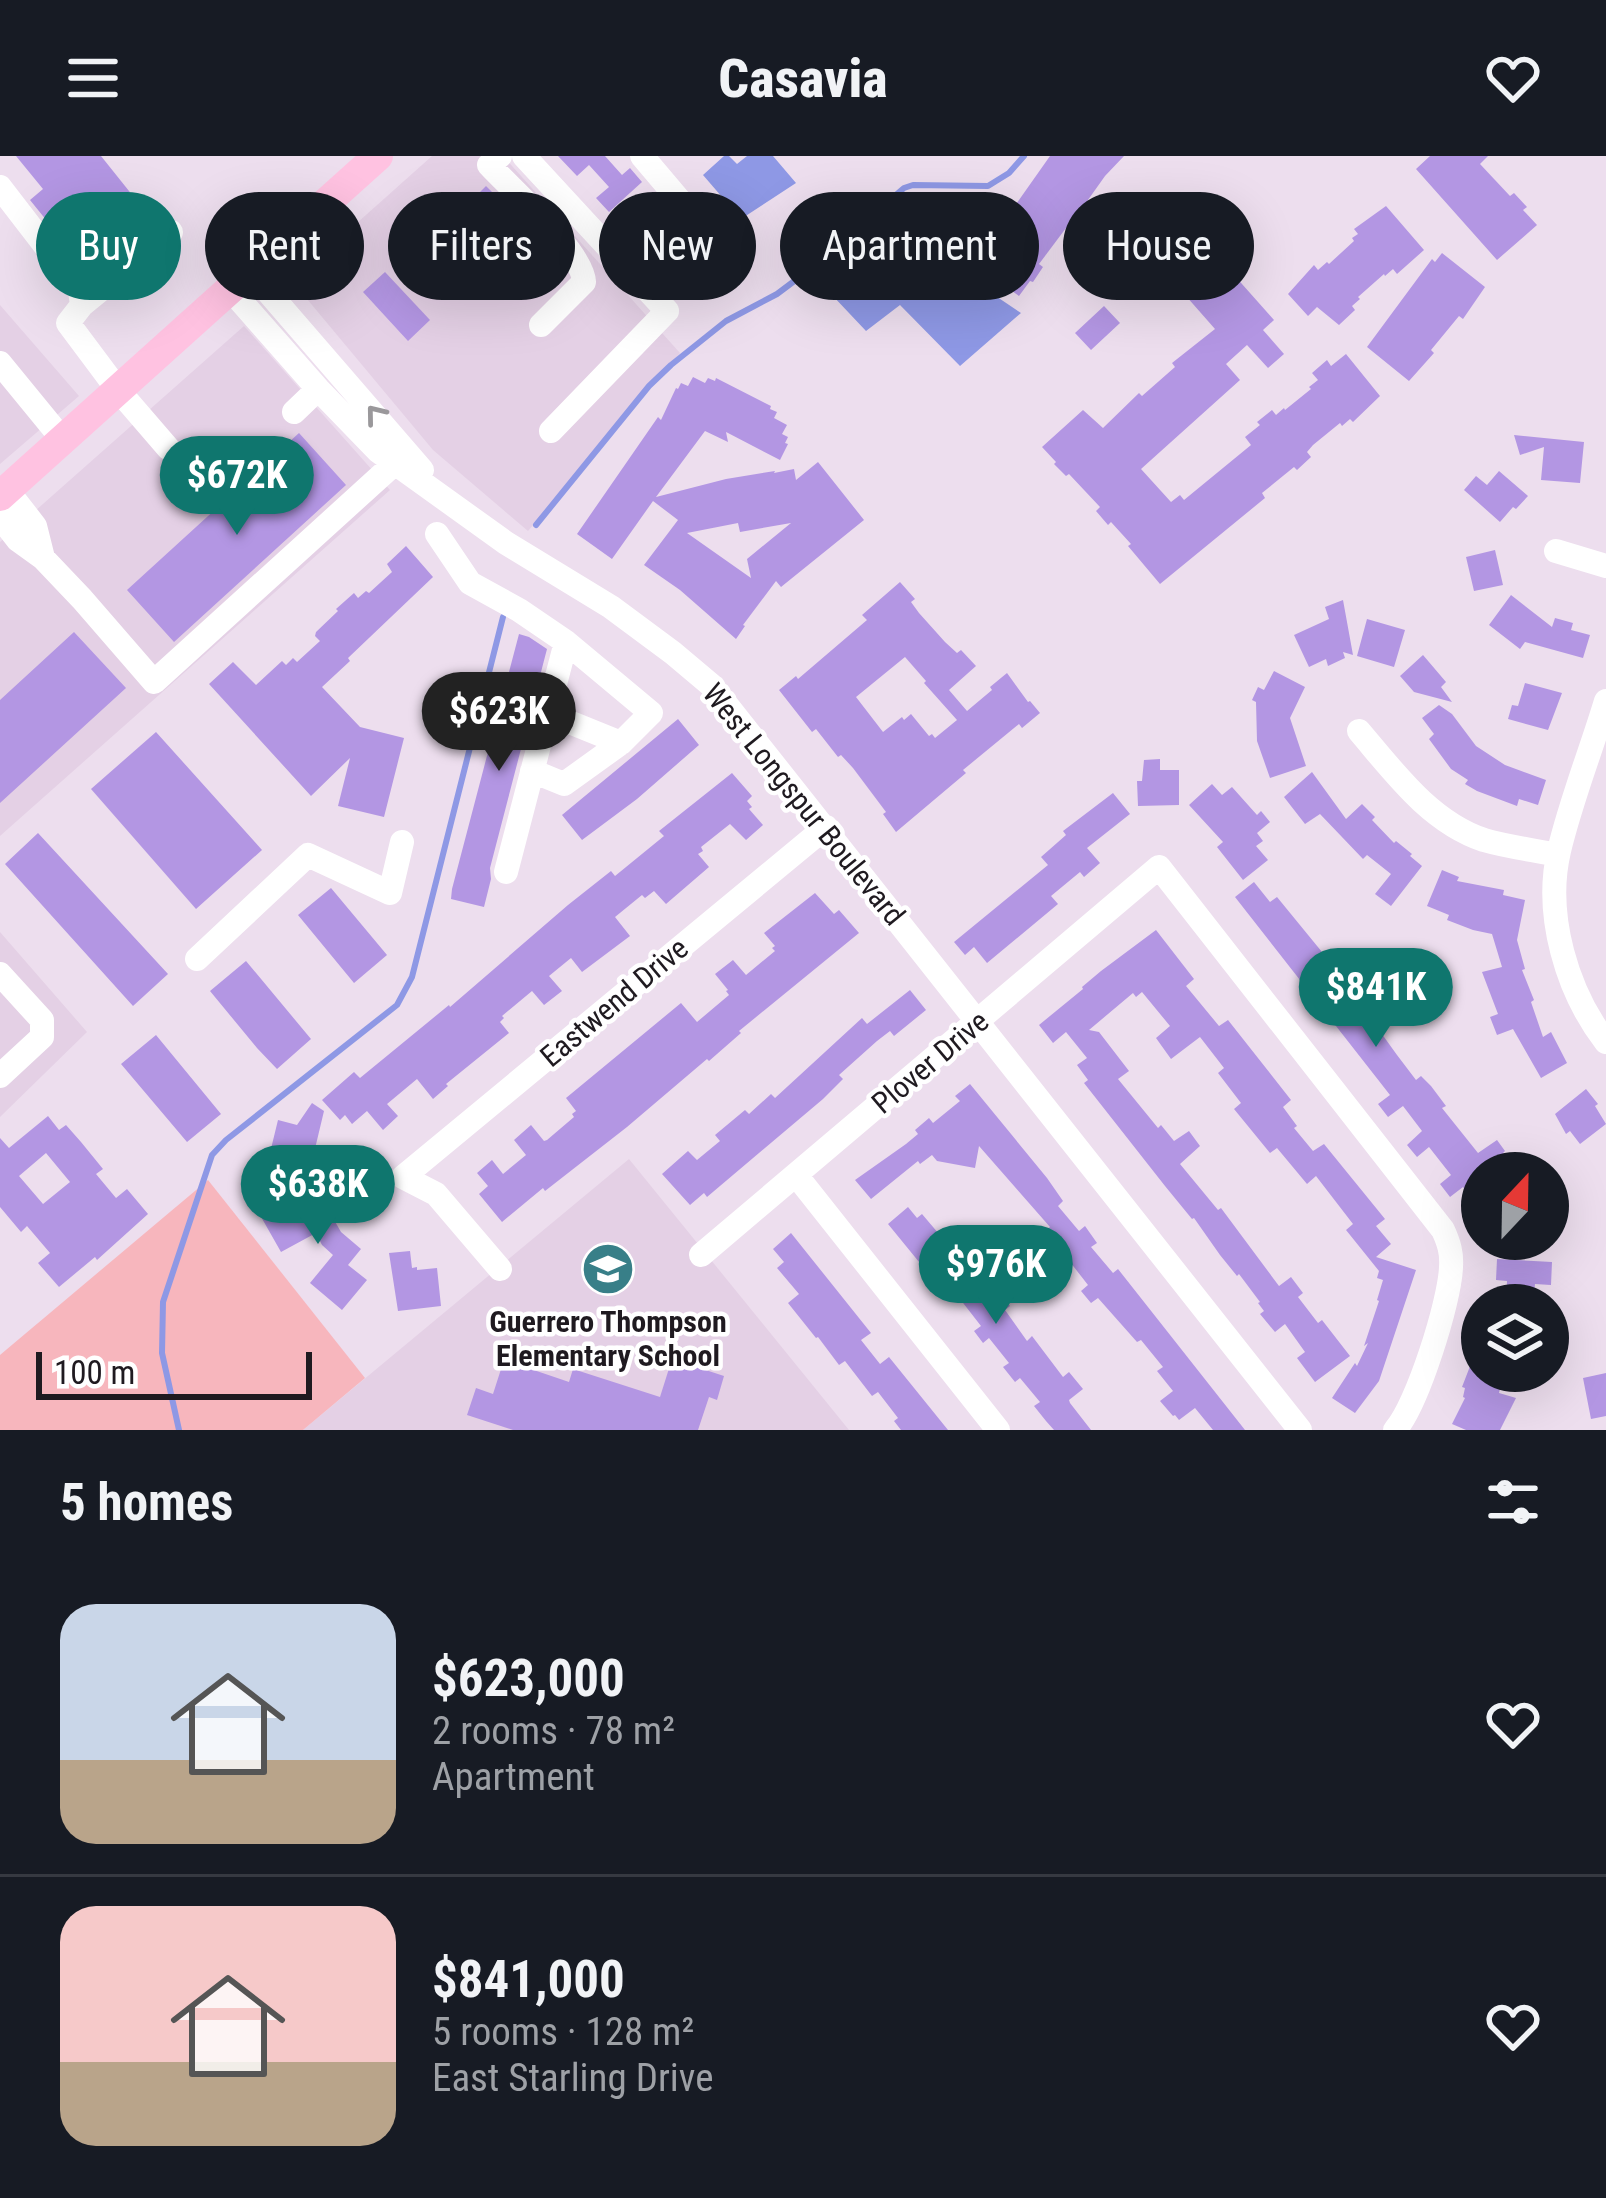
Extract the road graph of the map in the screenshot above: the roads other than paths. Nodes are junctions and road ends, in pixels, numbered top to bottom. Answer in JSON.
{"nodes":[{"id":1,"x":378,"y":156,"type":"edge"},
{"id":2,"x":524,"y":156,"type":"edge"},
{"id":3,"x":642,"y":156,"type":"edge"},
{"id":4,"x":495,"y":161,"type":"edge"},
{"id":5,"x":0,"y":187,"type":"edge"},
{"id":6,"x":338,"y":192,"type":"edge"},
{"id":7,"x":672,"y":192,"type":"edge"},
{"id":8,"x":88,"y":300,"type":"edge"},
{"id":9,"x":218,"y":300,"type":"edge"},
{"id":10,"x":254,"y":300,"type":"edge"},
{"id":11,"x":259,"y":300,"type":"edge"},
{"id":12,"x":82,"y":305,"type":"junction"},
{"id":13,"x":541,"y":325,"type":"dead end"},
{"id":14,"x":0,"y":363,"type":"edge"},
{"id":15,"x":318,"y":389,"type":"junction"},
{"id":16,"x":118,"y":390,"type":"junction"},
{"id":17,"x":293,"y":412,"type":"dead end"},
{"id":18,"x":551,"y":431,"type":"dead end"},
{"id":19,"x":63,"y":440,"type":"junction"},
{"id":20,"x":168,"y":448,"type":"dead end"},
{"id":21,"x":395,"y":463,"type":"junction"},
{"id":22,"x":2,"y":501,"type":"edge"},
{"id":23,"x":452,"y":502,"type":"junction"},
{"id":24,"x":437,"y":534,"type":"dead end"},
{"id":25,"x":1556,"y":551,"type":"dead end"},
{"id":26,"x":1606,"y":566,"type":"edge"},
{"id":27,"x":566,"y":642,"type":"junction"},
{"id":28,"x":1606,"y":701,"type":"edge"},
{"id":29,"x":547,"y":713,"type":"junction"},
{"id":30,"x":1359,"y":731,"type":"dead end"},
{"id":31,"x":621,"y":743,"type":"junction"},
{"id":32,"x":532,"y":771,"type":"junction"},
{"id":33,"x":826,"y":827,"type":"junction"},
{"id":34,"x":402,"y":842,"type":"dead end"},
{"id":35,"x":1558,"y":855,"type":"junction"},
{"id":36,"x":506,"y":872,"type":"dead end"},
{"id":37,"x":197,"y":959,"type":"dead end"},
{"id":38,"x":0,"y":974,"type":"edge"},
{"id":39,"x":979,"y":1021,"type":"junction"},
{"id":40,"x":1606,"y":1042,"type":"edge"},
{"id":41,"x":0,"y":1076,"type":"edge"},
{"id":42,"x":796,"y":1175,"type":"junction"},
{"id":43,"x":701,"y":1255,"type":"dead end"},
{"id":44,"x":500,"y":1269,"type":"dead end"},
{"id":45,"x":998,"y":1430,"type":"edge"},
{"id":46,"x":1300,"y":1430,"type":"edge"},
{"id":47,"x":1395,"y":1430,"type":"edge"}],
"edges":[{"from":1,"to":6,"type":"main road"},
{"from":2,"to":18,"type":"street"},
{"from":3,"to":7,"type":"street"},
{"from":4,"to":13,"type":"street"},
{"from":5,"to":12,"type":"street"},
{"from":8,"to":12,"type":"street"},
{"from":9,"to":16,"type":"main road"},
{"from":10,"to":15,"type":"street","name":"West Longspur Boulevard"},
{"from":23,"to":11,"type":"street","name":"West Longspur Boulevard","one_way":true},
{"from":12,"to":16,"type":"street"},
{"from":14,"to":19,"type":"street"},
{"from":15,"to":17,"type":"street"},
{"from":15,"to":21,"type":"street","name":"West Longspur Boulevard"},
{"from":16,"to":19,"type":"main road"},
{"from":16,"to":20,"type":"street"},
{"from":19,"to":22,"type":"main road"},
{"from":21,"to":22,"type":"street"},
{"from":21,"to":23,"type":"street","name":"West Longspur Boulevard"},
{"from":23,"to":33,"type":"street","name":"West Longspur Boulevard"},
{"from":24,"to":27,"type":"street"},
{"from":25,"to":26,"type":"street"},
{"from":27,"to":29,"type":"street"},
{"from":27,"to":31,"type":"street"},
{"from":28,"to":35,"type":"street"},
{"from":29,"to":31,"type":"street"},
{"from":29,"to":32,"type":"street"},
{"from":30,"to":35,"type":"street"},
{"from":31,"to":32,"type":"street"},
{"from":32,"to":36,"type":"street"},
{"from":33,"to":39,"type":"street","name":"West Longspur Boulevard"},
{"from":33,"to":44,"type":"street","name":"Eastwend Drive"},
{"from":34,"to":37,"type":"street"},
{"from":35,"to":40,"type":"street"},
{"from":38,"to":41,"type":"street"},
{"from":39,"to":42,"type":"street","name":"Plover Drive"},
{"from":39,"to":46,"type":"street","name":"West Longspur Boulevard"},
{"from":39,"to":47,"type":"street","name":"Plover Drive"},
{"from":42,"to":43,"type":"street","name":"Plover Drive"},
{"from":42,"to":45,"type":"street"}]}
